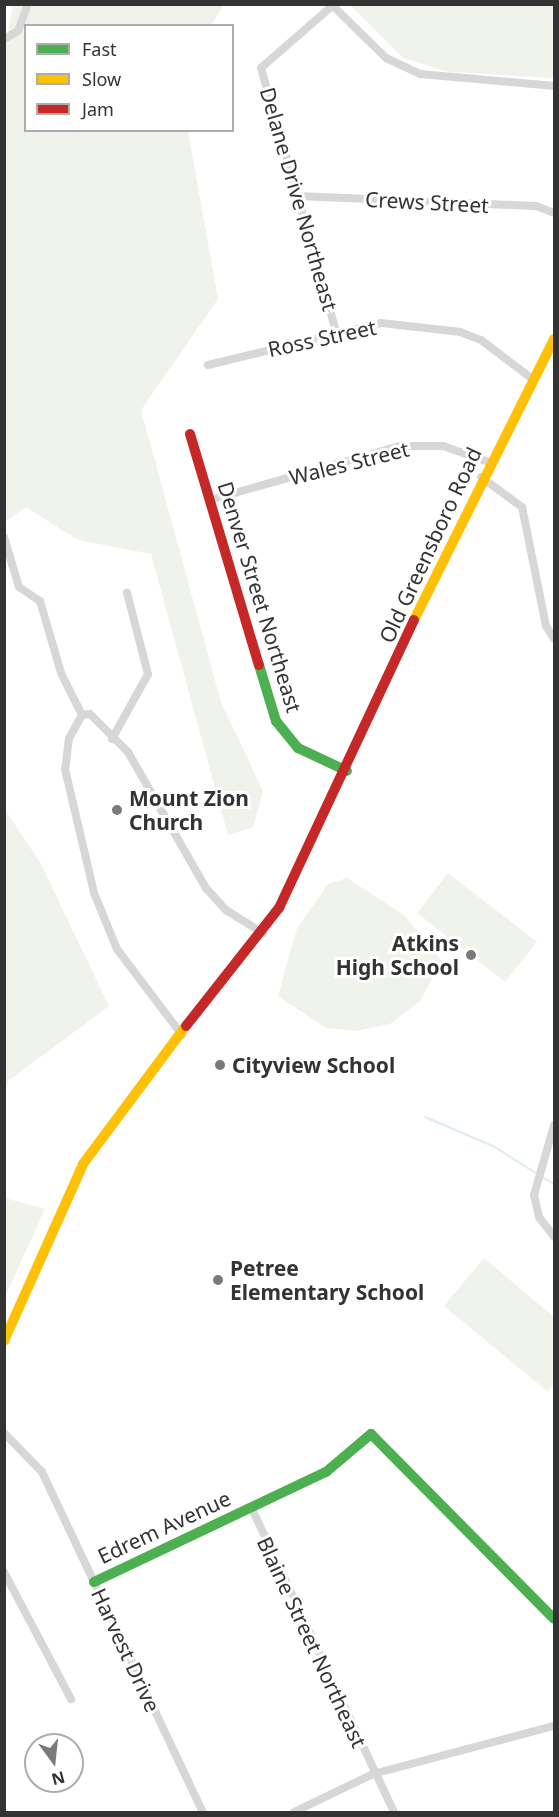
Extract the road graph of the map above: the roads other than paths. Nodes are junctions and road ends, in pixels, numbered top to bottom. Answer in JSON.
{"nodes":[{"id":1,"x":28,"y":4,"type":"edge"},
{"id":2,"x":332,"y":5,"type":"edge"},
{"id":3,"x":4,"y":39,"type":"edge"},
{"id":4,"x":555,"y":86,"type":"edge"},
{"id":5,"x":298,"y":196,"type":"junction"},
{"id":6,"x":555,"y":213,"type":"edge"},
{"id":7,"x":336,"y":331,"type":"junction"},
{"id":8,"x":555,"y":339,"type":"edge"},
{"id":9,"x":208,"y":365,"type":"dead end"},
{"id":10,"x":531,"y":378,"type":"junction"},
{"id":11,"x":190,"y":434,"type":"dead end"},
{"id":12,"x":489,"y":462,"type":"junction"},
{"id":13,"x":481,"y":477,"type":"junction"},
{"id":14,"x":210,"y":500,"type":"junction"},
{"id":15,"x":4,"y":537,"type":"edge"},
{"id":16,"x":127,"y":593,"type":"dead end"},
{"id":17,"x":555,"y":639,"type":"edge"},
{"id":18,"x":82,"y":715,"type":"junction"},
{"id":19,"x":112,"y":739,"type":"junction"},
{"id":20,"x":347,"y":771,"type":"junction"},
{"id":21,"x":263,"y":933,"type":"junction"},
{"id":22,"x":182,"y":1035,"type":"junction"},
{"id":23,"x":555,"y":1125,"type":"edge"},
{"id":24,"x":555,"y":1238,"type":"edge"},
{"id":25,"x":4,"y":1341,"type":"edge"},
{"id":26,"x":4,"y":1433,"type":"edge"},
{"id":27,"x":252,"y":1509,"type":"junction"},
{"id":28,"x":4,"y":1572,"type":"edge"},
{"id":29,"x":94,"y":1582,"type":"junction"},
{"id":30,"x":555,"y":1619,"type":"edge"},
{"id":31,"x":71,"y":1699,"type":"dead end"},
{"id":32,"x":555,"y":1726,"type":"edge"},
{"id":33,"x":373,"y":1774,"type":"junction"},
{"id":34,"x":202,"y":1812,"type":"edge"},
{"id":35,"x":294,"y":1812,"type":"edge"},
{"id":36,"x":394,"y":1812,"type":"edge"}],
"edges":[{"from":1,"to":3,"type":"street"},
{"from":2,"to":4,"type":"street"},
{"from":2,"to":5,"type":"street","name":"Delane Drive Northeast"},
{"from":5,"to":6,"type":"street","name":"Crews Street"},
{"from":5,"to":7,"type":"street","name":"Delane Drive Northeast"},
{"from":7,"to":9,"type":"street","name":"Ross Street"},
{"from":7,"to":10,"type":"street","name":"Ross Street"},
{"from":8,"to":10,"type":"street","name":"Old Greensboro Road"},
{"from":10,"to":12,"type":"street","name":"Old Greensboro Road"},
{"from":11,"to":14,"type":"street","name":"Denver Street Northeast"},
{"from":12,"to":13,"type":"street","name":"Old Greensboro Road"},
{"from":12,"to":14,"type":"street","name":"Wales Street"},
{"from":13,"to":17,"type":"street"},
{"from":13,"to":20,"type":"street","name":"Old Greensboro Road"},
{"from":14,"to":20,"type":"street","name":"Denver Street Northeast"},
{"from":15,"to":18,"type":"street"},
{"from":16,"to":19,"type":"street"},
{"from":18,"to":19,"type":"street"},
{"from":18,"to":22,"type":"street"},
{"from":19,"to":21,"type":"street"},
{"from":20,"to":21,"type":"street","name":"Old Greensboro Road"},
{"from":21,"to":22,"type":"street","name":"Old Greensboro Road"},
{"from":22,"to":25,"type":"street","name":"Old Greensboro Road"},
{"from":23,"to":24,"type":"street"},
{"from":26,"to":29,"type":"street","name":"Harvest Drive"},
{"from":27,"to":29,"type":"street","name":"Edrem Avenue"},
{"from":27,"to":30,"type":"street","name":"Edrem Avenue"},
{"from":27,"to":33,"type":"street","name":"Blaine Street Northeast"},
{"from":28,"to":31,"type":"street"},
{"from":29,"to":34,"type":"street","name":"Harvest Drive"},
{"from":32,"to":33,"type":"street"},
{"from":33,"to":35,"type":"street"},
{"from":33,"to":36,"type":"street","name":"Blaine Street Northeast"}]}
